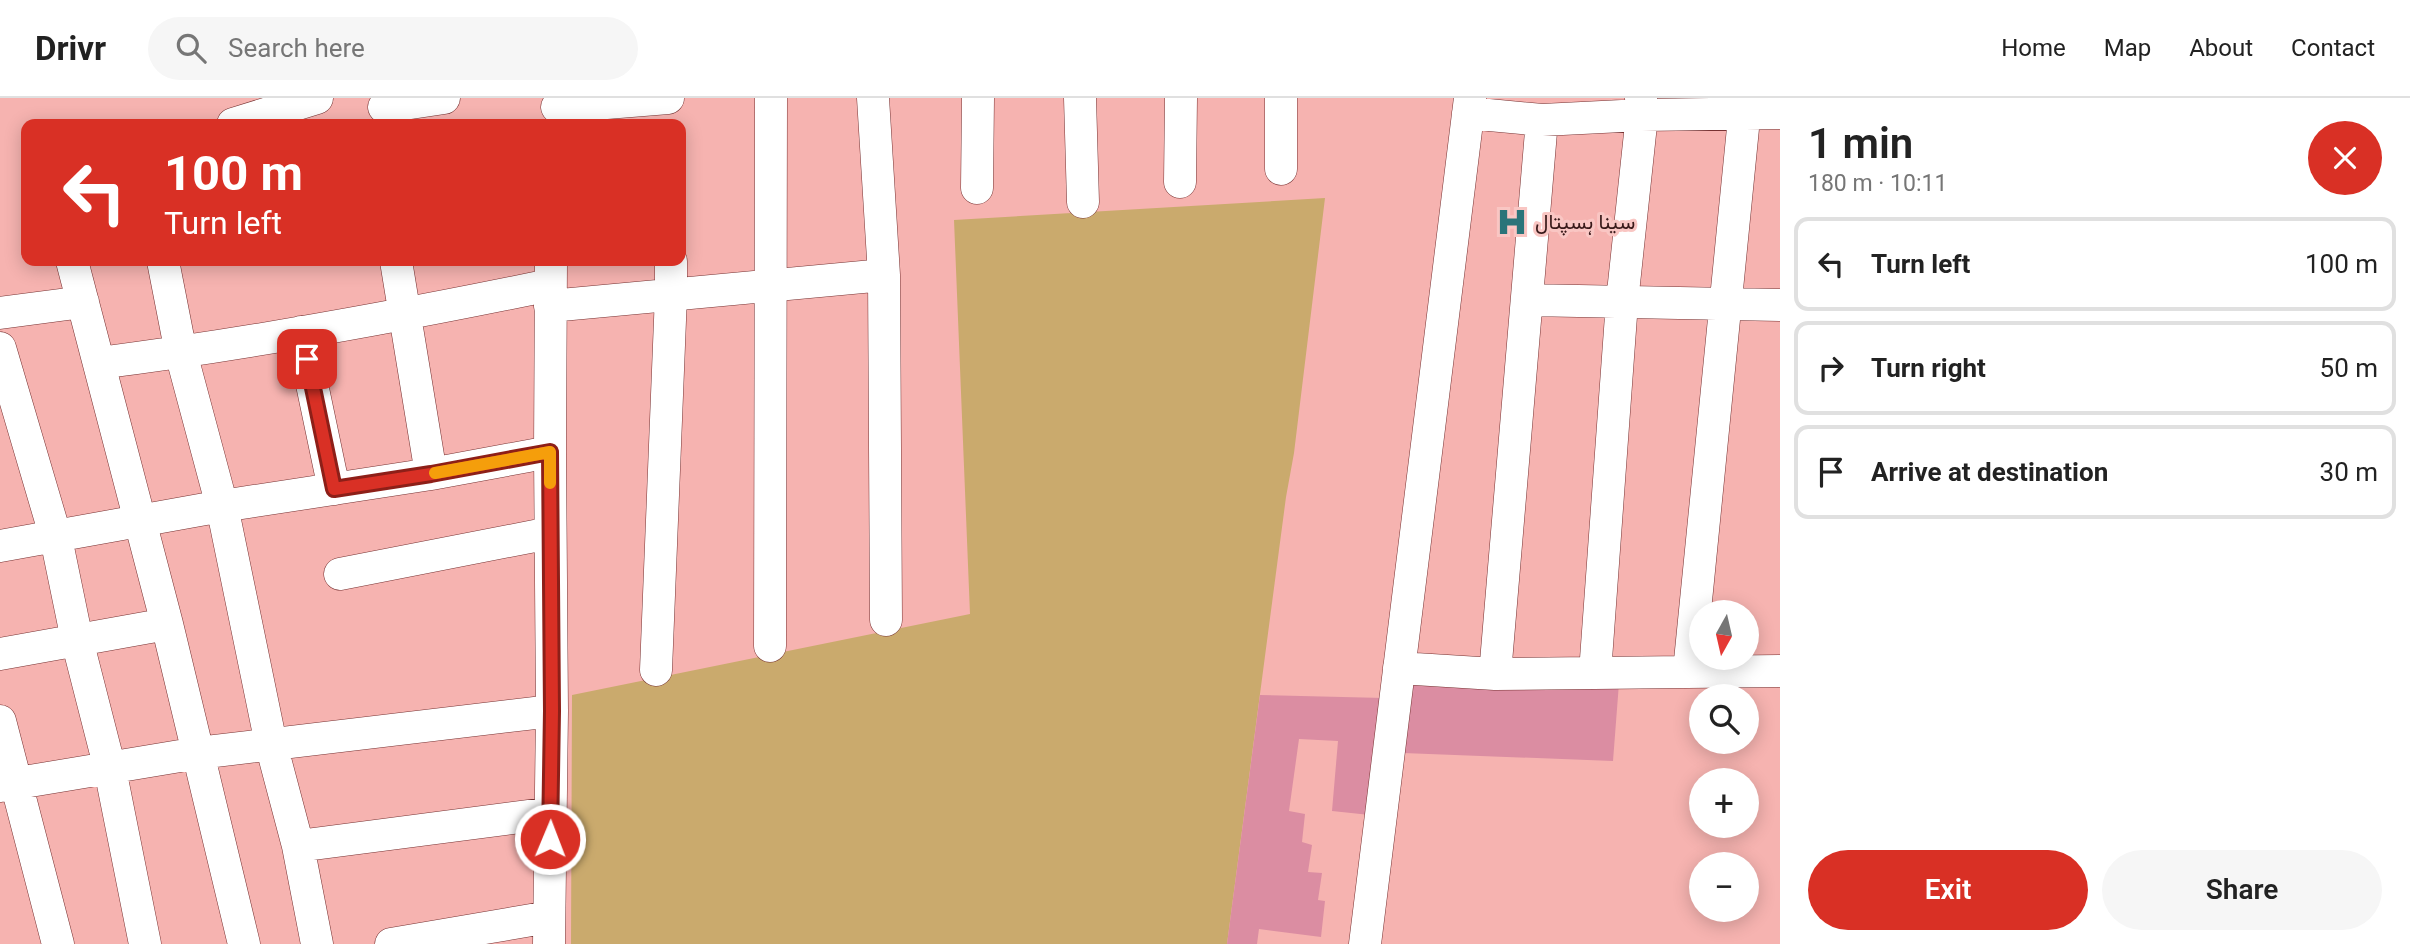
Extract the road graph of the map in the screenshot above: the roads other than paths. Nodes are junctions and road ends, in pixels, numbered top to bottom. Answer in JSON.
{"nodes":[{"id":1,"x":317,"y":98,"type":"edge"},
{"id":2,"x":444,"y":98,"type":"edge"},
{"id":3,"x":668,"y":98,"type":"edge"},
{"id":4,"x":771,"y":98,"type":"edge"},
{"id":5,"x":873,"y":98,"type":"edge"},
{"id":6,"x":978,"y":98,"type":"edge"},
{"id":7,"x":1080,"y":98,"type":"edge"},
{"id":8,"x":1181,"y":98,"type":"edge"},
{"id":9,"x":1281,"y":98,"type":"edge"},
{"id":10,"x":1745,"y":105,"type":"edge"},
{"id":11,"x":1469,"y":106,"type":"edge"},
{"id":12,"x":1641,"y":106,"type":"edge"},
{"id":13,"x":384,"y":110,"type":"edge"},
{"id":14,"x":557,"y":110,"type":"edge"},
{"id":15,"x":1780,"y":113,"type":"edge"},
{"id":16,"x":249,"y":119,"type":"edge"},
{"id":17,"x":669,"y":119,"type":"edge"},
{"id":18,"x":1542,"y":120,"type":"junction"},
{"id":19,"x":1282,"y":169,"type":"dead end"},
{"id":20,"x":1180,"y":182,"type":"dead end"},
{"id":21,"x":977,"y":188,"type":"dead end"},
{"id":22,"x":1083,"y":202,"type":"dead end"},
{"id":23,"x":73,"y":266,"type":"edge"},
{"id":24,"x":164,"y":266,"type":"edge"},
{"id":25,"x":397,"y":266,"type":"edge"},
{"id":26,"x":671,"y":266,"type":"edge"},
{"id":27,"x":884,"y":275,"type":"junction"},
{"id":28,"x":550,"y":284,"type":"edge"},
{"id":29,"x":771,"y":285,"type":"junction"},
{"id":30,"x":671,"y":295,"type":"junction"},
{"id":31,"x":1528,"y":299,"type":"junction"},
{"id":32,"x":83,"y":302,"type":"junction"},
{"id":33,"x":1622,"y":302,"type":"junction"},
{"id":34,"x":1725,"y":304,"type":"junction"},
{"id":35,"x":1780,"y":305,"type":"edge"},
{"id":36,"x":0,"y":313,"type":"edge"},
{"id":37,"x":404,"y":315,"type":"junction"},
{"id":38,"x":301,"y":332,"type":"junction"},
{"id":39,"x":0,"y":348,"type":"edge"},
{"id":40,"x":181,"y":353,"type":"junction"},
{"id":41,"x":99,"y":363,"type":"junction"},
{"id":42,"x":550,"y":452,"type":"junction"},
{"id":43,"x":431,"y":474,"type":"junction"},
{"id":44,"x":334,"y":489,"type":"junction"},
{"id":45,"x":222,"y":506,"type":"junction"},
{"id":46,"x":139,"y":520,"type":"junction"},
{"id":47,"x":550,"y":533,"type":"junction"},
{"id":48,"x":56,"y":538,"type":"junction"},
{"id":49,"x":0,"y":546,"type":"edge"},
{"id":50,"x":340,"y":574,"type":"dead end"},
{"id":51,"x":886,"y":620,"type":"dead end"},
{"id":52,"x":167,"y":624,"type":"junction"},
{"id":53,"x":77,"y":640,"type":"junction"},
{"id":54,"x":770,"y":646,"type":"dead end"},
{"id":55,"x":0,"y":654,"type":"edge"},
{"id":56,"x":1399,"y":668,"type":"junction"},
{"id":57,"x":656,"y":670,"type":"dead end"},
{"id":58,"x":1689,"y":671,"type":"junction"},
{"id":59,"x":1780,"y":671,"type":"edge"},
{"id":60,"x":1595,"y":673,"type":"junction"},
{"id":61,"x":1495,"y":674,"type":"junction"},
{"id":62,"x":552,"y":711,"type":"junction"},
{"id":63,"x":0,"y":721,"type":"edge"},
{"id":64,"x":271,"y":744,"type":"junction"},
{"id":65,"x":198,"y":753,"type":"junction"},
{"id":66,"x":110,"y":769,"type":"junction"},
{"id":67,"x":7,"y":785,"type":"edge"},
{"id":68,"x":551,"y":813,"type":"junction"},
{"id":69,"x":298,"y":846,"type":"junction"},
{"id":70,"x":549,"y":931,"type":"edge"},
{"id":71,"x":58,"y":944,"type":"edge"},
{"id":72,"x":145,"y":944,"type":"edge"},
{"id":73,"x":244,"y":944,"type":"edge"},
{"id":74,"x":317,"y":944,"type":"edge"},
{"id":75,"x":391,"y":944,"type":"edge"},
{"id":76,"x":1365,"y":944,"type":"edge"}],
"edges":[{"from":1,"to":16,"type":"street"},
{"from":2,"to":13,"type":"street"},
{"from":3,"to":14,"type":"street"},
{"from":3,"to":17,"type":"street"},
{"from":4,"to":29,"type":"street"},
{"from":5,"to":27,"type":"street"},
{"from":6,"to":21,"type":"street"},
{"from":7,"to":22,"type":"street"},
{"from":8,"to":20,"type":"street"},
{"from":9,"to":19,"type":"street"},
{"from":10,"to":12,"type":"street"},
{"from":10,"to":15,"type":"street"},
{"from":10,"to":34,"type":"street"},
{"from":11,"to":18,"type":"street"},
{"from":11,"to":56,"type":"street"},
{"from":12,"to":18,"type":"street"},
{"from":12,"to":33,"type":"street"},
{"from":18,"to":31,"type":"street"},
{"from":23,"to":32,"type":"street"},
{"from":24,"to":40,"type":"street"},
{"from":25,"to":37,"type":"street"},
{"from":26,"to":30,"type":"street"},
{"from":27,"to":29,"type":"street"},
{"from":27,"to":51,"type":"street"},
{"from":28,"to":30,"type":"street"},
{"from":28,"to":37,"type":"street"},
{"from":28,"to":42,"type":"street"},
{"from":29,"to":30,"type":"street"},
{"from":29,"to":54,"type":"street"},
{"from":30,"to":57,"type":"street"},
{"from":31,"to":33,"type":"street"},
{"from":31,"to":61,"type":"street"},
{"from":32,"to":36,"type":"street"},
{"from":32,"to":41,"type":"street"},
{"from":33,"to":34,"type":"street"},
{"from":33,"to":60,"type":"street"},
{"from":34,"to":35,"type":"street"},
{"from":34,"to":58,"type":"street"},
{"from":37,"to":38,"type":"street"},
{"from":37,"to":43,"type":"street"},
{"from":38,"to":40,"type":"street"},
{"from":38,"to":44,"type":"street"},
{"from":39,"to":48,"type":"street"},
{"from":40,"to":41,"type":"street"},
{"from":40,"to":45,"type":"street"},
{"from":41,"to":46,"type":"street"},
{"from":42,"to":43,"type":"street"},
{"from":42,"to":47,"type":"street"},
{"from":43,"to":44,"type":"street"},
{"from":44,"to":45,"type":"street"},
{"from":45,"to":46,"type":"street"},
{"from":45,"to":64,"type":"street"},
{"from":46,"to":48,"type":"street"},
{"from":46,"to":52,"type":"street"},
{"from":47,"to":50,"type":"street"},
{"from":47,"to":62,"type":"street"},
{"from":48,"to":49,"type":"street"},
{"from":48,"to":53,"type":"street"},
{"from":52,"to":53,"type":"street"},
{"from":52,"to":65,"type":"street"},
{"from":53,"to":55,"type":"street"},
{"from":53,"to":66,"type":"street"},
{"from":56,"to":61,"type":"street"},
{"from":56,"to":76,"type":"street"},
{"from":58,"to":59,"type":"street"},
{"from":58,"to":60,"type":"street"},
{"from":60,"to":61,"type":"street"},
{"from":62,"to":64,"type":"street"},
{"from":62,"to":68,"type":"street"},
{"from":63,"to":67,"type":"street"},
{"from":64,"to":65,"type":"street"},
{"from":64,"to":69,"type":"street"},
{"from":65,"to":66,"type":"street"},
{"from":65,"to":73,"type":"street"},
{"from":66,"to":67,"type":"street"},
{"from":66,"to":72,"type":"street"},
{"from":67,"to":71,"type":"street"},
{"from":68,"to":69,"type":"street"},
{"from":68,"to":70,"type":"street"},
{"from":69,"to":74,"type":"street"},
{"from":70,"to":75,"type":"street"}]}
